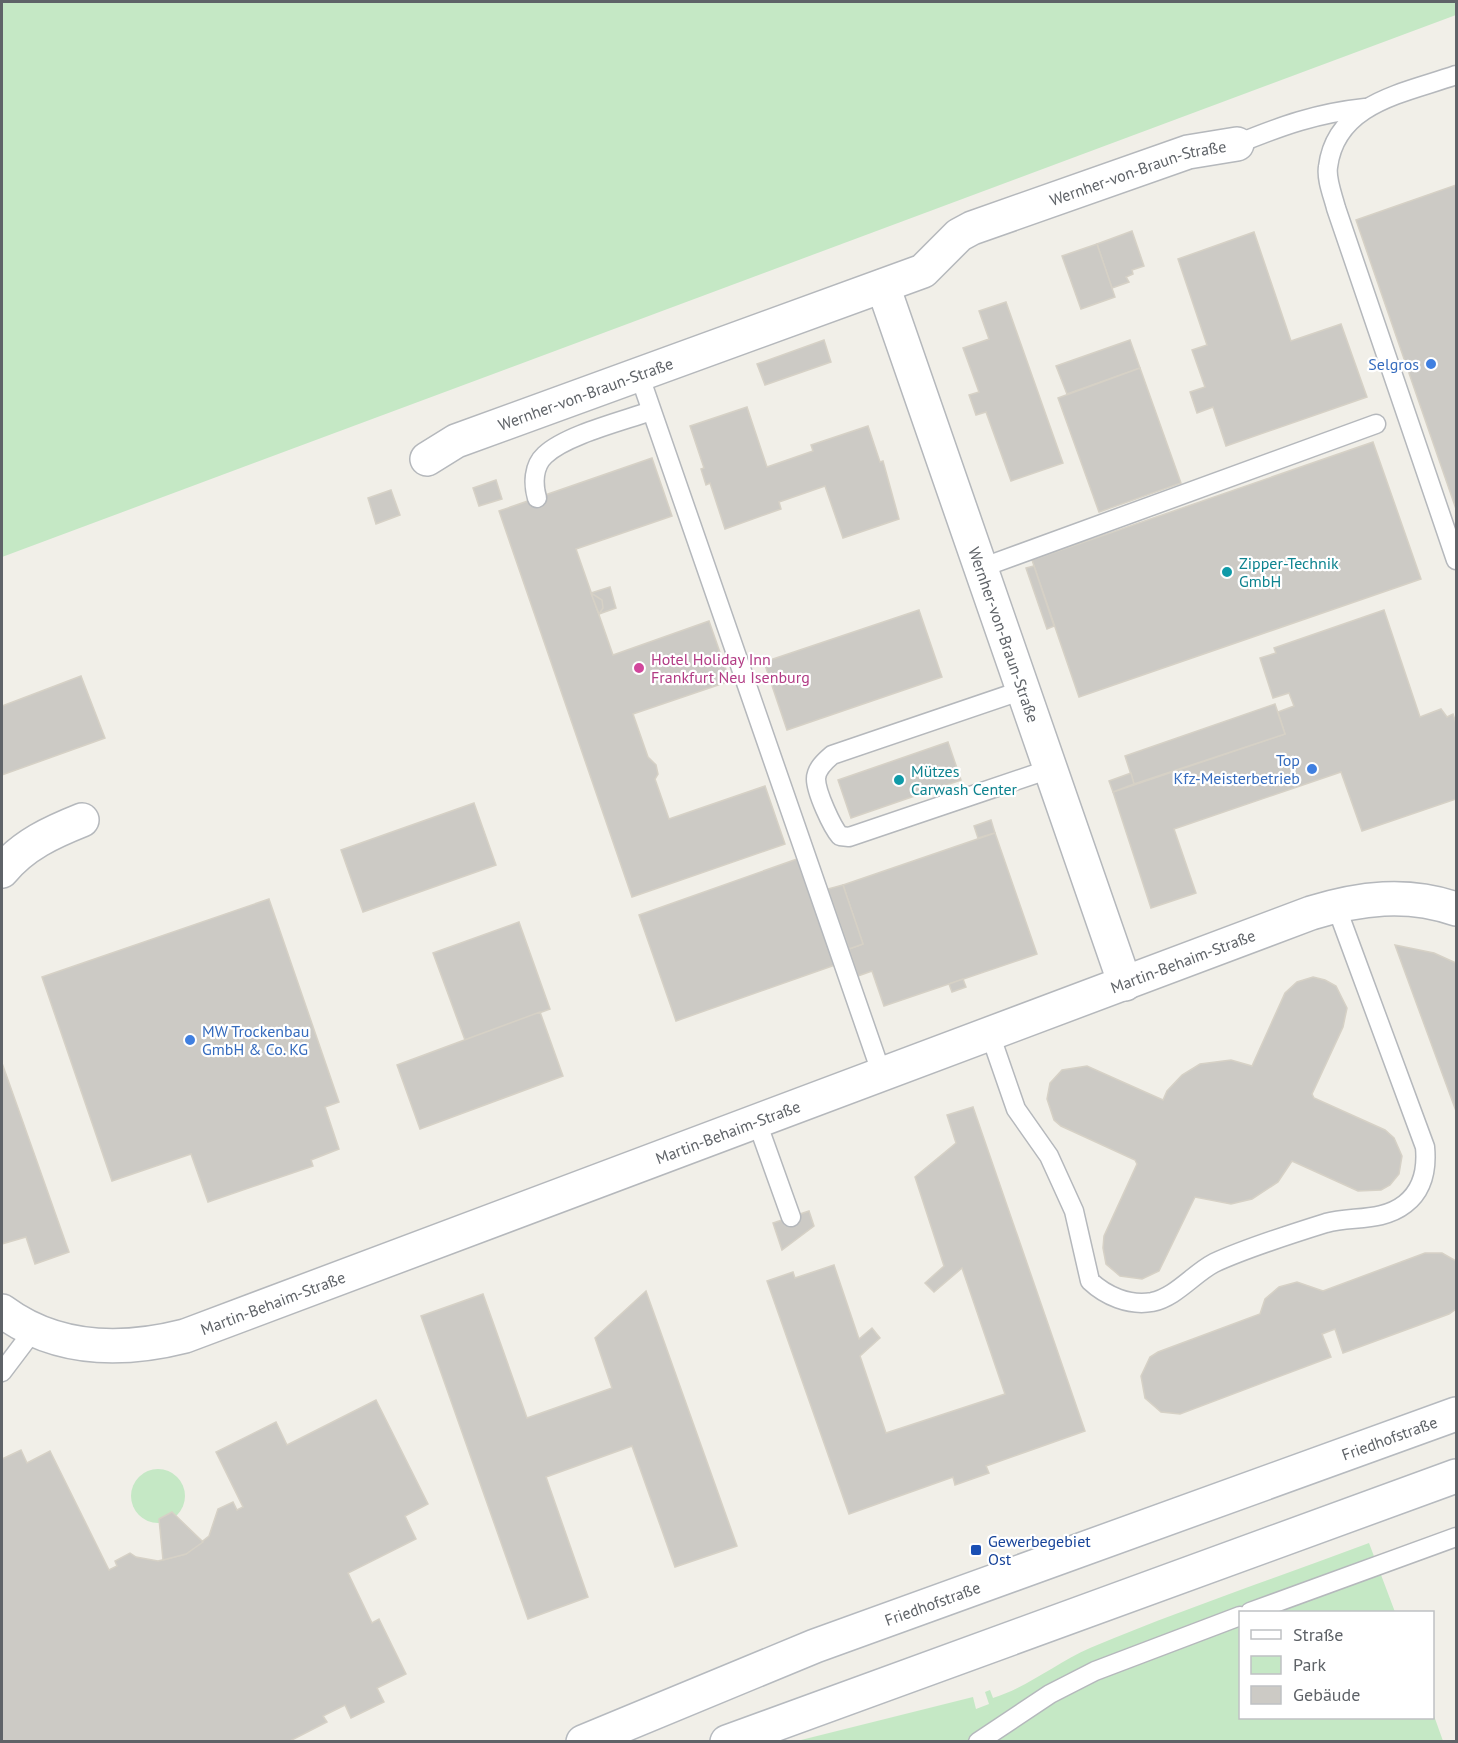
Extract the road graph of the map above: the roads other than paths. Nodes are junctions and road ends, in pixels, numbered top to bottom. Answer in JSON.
{"nodes":[{"id":1,"x":1456,"y":75,"type":"edge"},
{"id":2,"x":1365,"y":108,"type":"junction"},
{"id":3,"x":1238,"y":144,"type":"joint"},
{"id":4,"x":883,"y":286,"type":"junction"},
{"id":5,"x":639,"y":374,"type":"junction"},
{"id":6,"x":651,"y":411,"type":"junction"},
{"id":7,"x":1376,"y":424,"type":"dead end"},
{"id":8,"x":427,"y":459,"type":"dead end"},
{"id":9,"x":537,"y":498,"type":"dead end"},
{"id":10,"x":1456,"y":560,"type":"edge"},
{"id":11,"x":981,"y":568,"type":"junction"},
{"id":12,"x":1023,"y":690,"type":"junction"},
{"id":13,"x":1050,"y":769,"type":"junction"},
{"id":14,"x":82,"y":820,"type":"dead end"},
{"id":15,"x":2,"y":871,"type":"edge"},
{"id":16,"x":1336,"y":906,"type":"junction"},
{"id":17,"x":1456,"y":909,"type":"edge"},
{"id":18,"x":1125,"y":984,"type":"junction"},
{"id":19,"x":990,"y":1034,"type":"junction"},
{"id":20,"x":882,"y":1075,"type":"junction"},
{"id":21,"x":757,"y":1122,"type":"junction"},
{"id":22,"x":791,"y":1217,"type":"dead end"},
{"id":23,"x":2,"y":1311,"type":"edge"},
{"id":24,"x":33,"y":1331,"type":"junction"},
{"id":25,"x":2,"y":1372,"type":"edge"},
{"id":26,"x":1456,"y":1414,"type":"edge"},
{"id":27,"x":1456,"y":1476,"type":"edge"},
{"id":28,"x":1456,"y":1537,"type":"edge"},
{"id":29,"x":1253,"y":1611,"type":"edge"},
{"id":30,"x":1239,"y":1616,"type":"edge"},
{"id":31,"x":583,"y":1742,"type":"edge"},
{"id":32,"x":727,"y":1742,"type":"edge"},
{"id":33,"x":978,"y":1742,"type":"edge"}],
"edges":[{"from":1,"to":2,"type":"lane"},
{"from":2,"to":3,"type":"lane"},
{"from":2,"to":10,"type":"lane"},
{"from":3,"to":4,"type":"street","name":"Wernher-von-Braun-Straße"},
{"from":4,"to":5,"type":"street","name":"Wernher-von-Braun-Straße"},
{"from":4,"to":11,"type":"street","name":"Wernher-von-Braun-Straße"},
{"from":5,"to":6,"type":"lane"},
{"from":5,"to":8,"type":"street","name":"Wernher-von-Braun-Straße"},
{"from":6,"to":9,"type":"lane"},
{"from":6,"to":20,"type":"lane"},
{"from":7,"to":11,"type":"lane"},
{"from":11,"to":12,"type":"street","name":"Wernher-von-Braun-Straße"},
{"from":12,"to":13,"type":"street","name":"Wernher-von-Braun-Straße"},
{"from":12,"to":13,"type":"lane"},
{"from":13,"to":18,"type":"street","name":"Wernher-von-Braun-Straße"},
{"from":14,"to":15,"type":"street"},
{"from":16,"to":17,"type":"street","name":"Martin-Behaim-Straße"},
{"from":16,"to":18,"type":"street","name":"Martin-Behaim-Straße"},
{"from":16,"to":19,"type":"lane"},
{"from":18,"to":19,"type":"street","name":"Martin-Behaim-Straße"},
{"from":19,"to":20,"type":"street","name":"Martin-Behaim-Straße"},
{"from":20,"to":21,"type":"street","name":"Martin-Behaim-Straße"},
{"from":21,"to":22,"type":"lane"},
{"from":21,"to":24,"type":"street","name":"Martin-Behaim-Straße"},
{"from":23,"to":24,"type":"street","name":"Martin-Behaim-Straße"},
{"from":24,"to":25,"type":"lane"},
{"from":26,"to":31,"type":"street","name":"Friedhofstraße"},
{"from":27,"to":32,"type":"street"},
{"from":28,"to":29,"type":"lane"},
{"from":30,"to":33,"type":"lane"}]}
